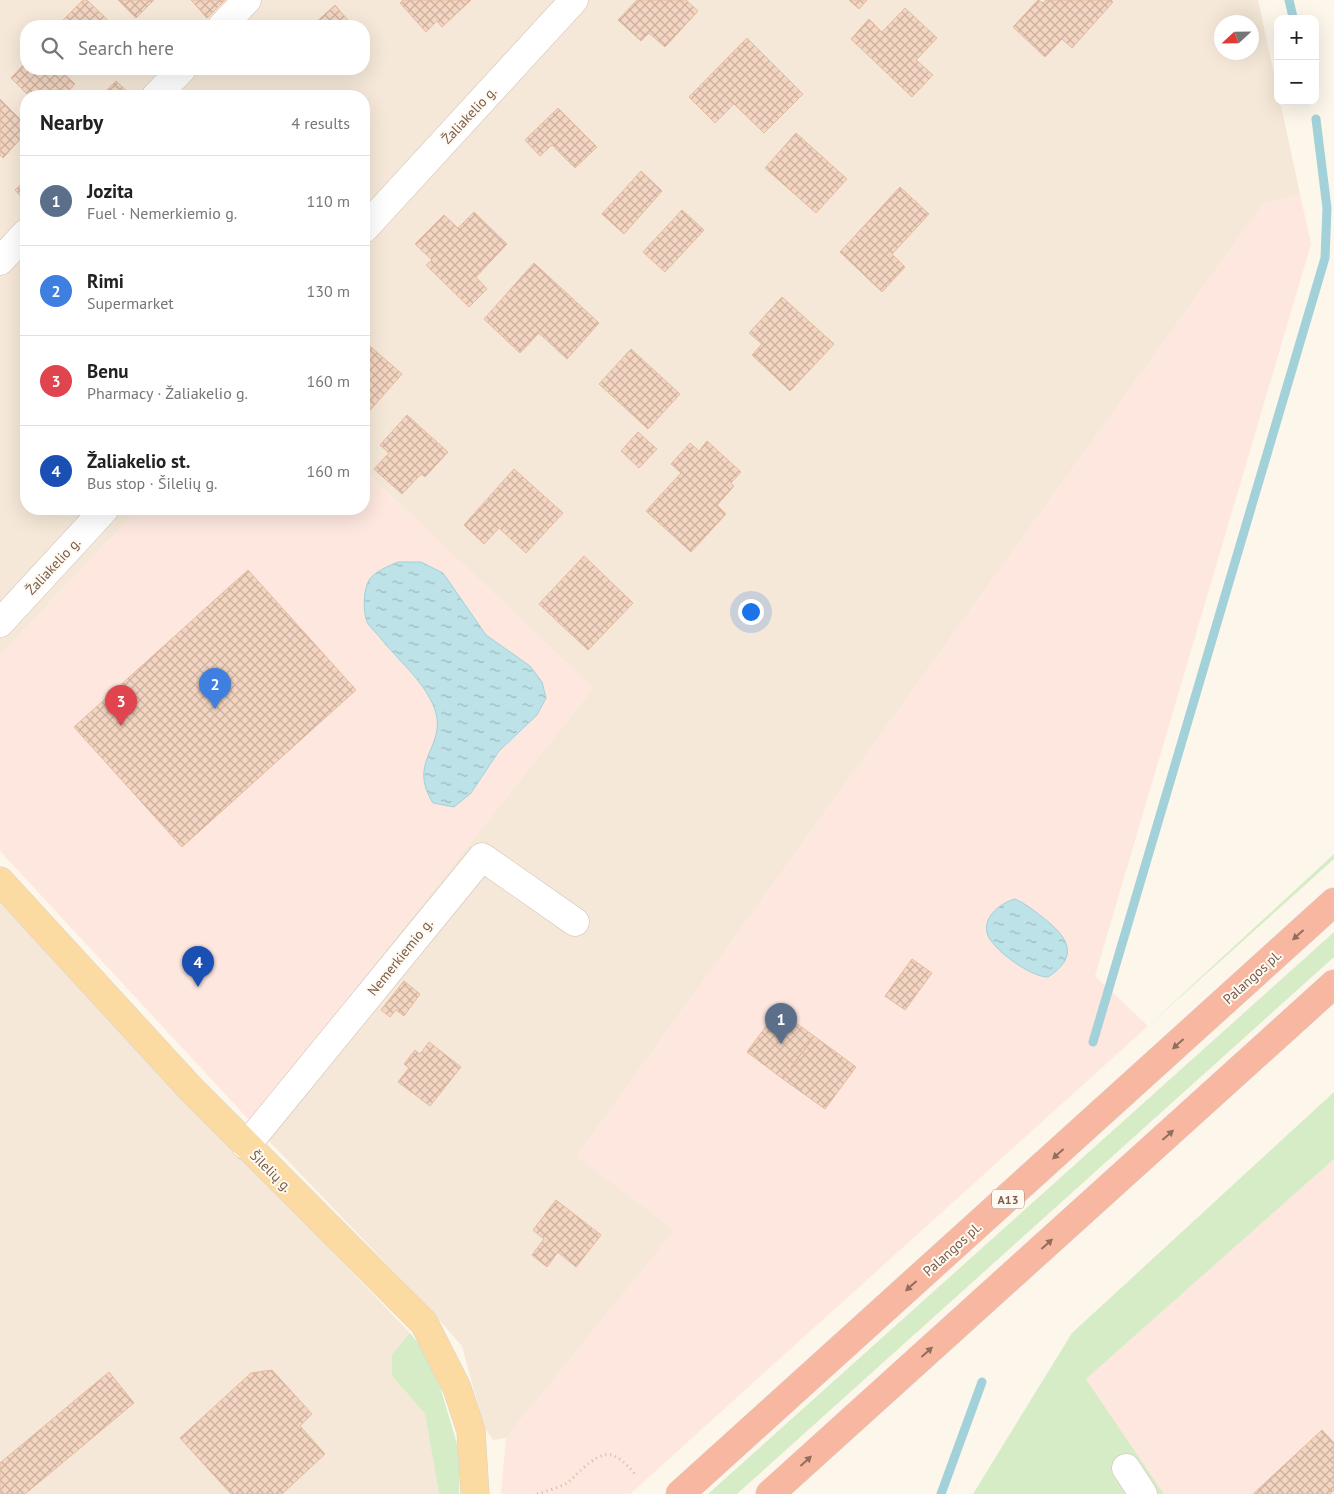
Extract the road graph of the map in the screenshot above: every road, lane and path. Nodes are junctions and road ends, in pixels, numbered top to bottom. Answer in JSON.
{"nodes":[{"id":1,"x":247,"y":0,"type":"edge"},
{"id":2,"x":574,"y":0,"type":"edge"},
{"id":3,"x":228,"y":20,"type":"edge"},
{"id":4,"x":176,"y":75,"type":"edge"},
{"id":5,"x":162,"y":90,"type":"edge"},
{"id":6,"x":370,"y":222,"type":"edge"},
{"id":7,"x":20,"y":239,"type":"edge"},
{"id":8,"x":0,"y":261,"type":"edge"},
{"id":9,"x":99,"y":515,"type":"edge"},
{"id":10,"x":0,"y":623,"type":"edge"},
{"id":11,"x":0,"y":882,"type":"edge"},
{"id":12,"x":1334,"y":902,"type":"edge"},
{"id":13,"x":575,"y":922,"type":"dead end"},
{"id":14,"x":1334,"y":984,"type":"edge"},
{"id":15,"x":246,"y":1146,"type":"junction"},
{"id":16,"x":1126,"y":1468,"type":"dead end"},
{"id":17,"x":635,"y":1474,"type":"dead end"},
{"id":18,"x":475,"y":1494,"type":"edge"},
{"id":19,"x":538,"y":1494,"type":"edge"},
{"id":20,"x":680,"y":1494,"type":"edge"},
{"id":21,"x":770,"y":1494,"type":"edge"},
{"id":22,"x":1143,"y":1494,"type":"edge"}],
"edges":[{"from":1,"to":3,"type":"street"},
{"from":2,"to":6,"type":"street","name":"Žaliakelio g."},
{"from":4,"to":5,"type":"street"},
{"from":7,"to":8,"type":"street"},
{"from":9,"to":10,"type":"street","name":"Žaliakelio g."},
{"from":11,"to":15,"type":"main road","name":"Šilelių g."},
{"from":12,"to":20,"type":"highway","name":"Palangos pl.","number":"A13","one_way":true},
{"from":13,"to":15,"type":"street","name":"Nemerkiemio g."},
{"from":21,"to":14,"type":"highway","one_way":true},
{"from":15,"to":18,"type":"main road","name":"Šilelių g."},
{"from":16,"to":22,"type":"street"},
{"from":17,"to":19,"type":"path"}]}
